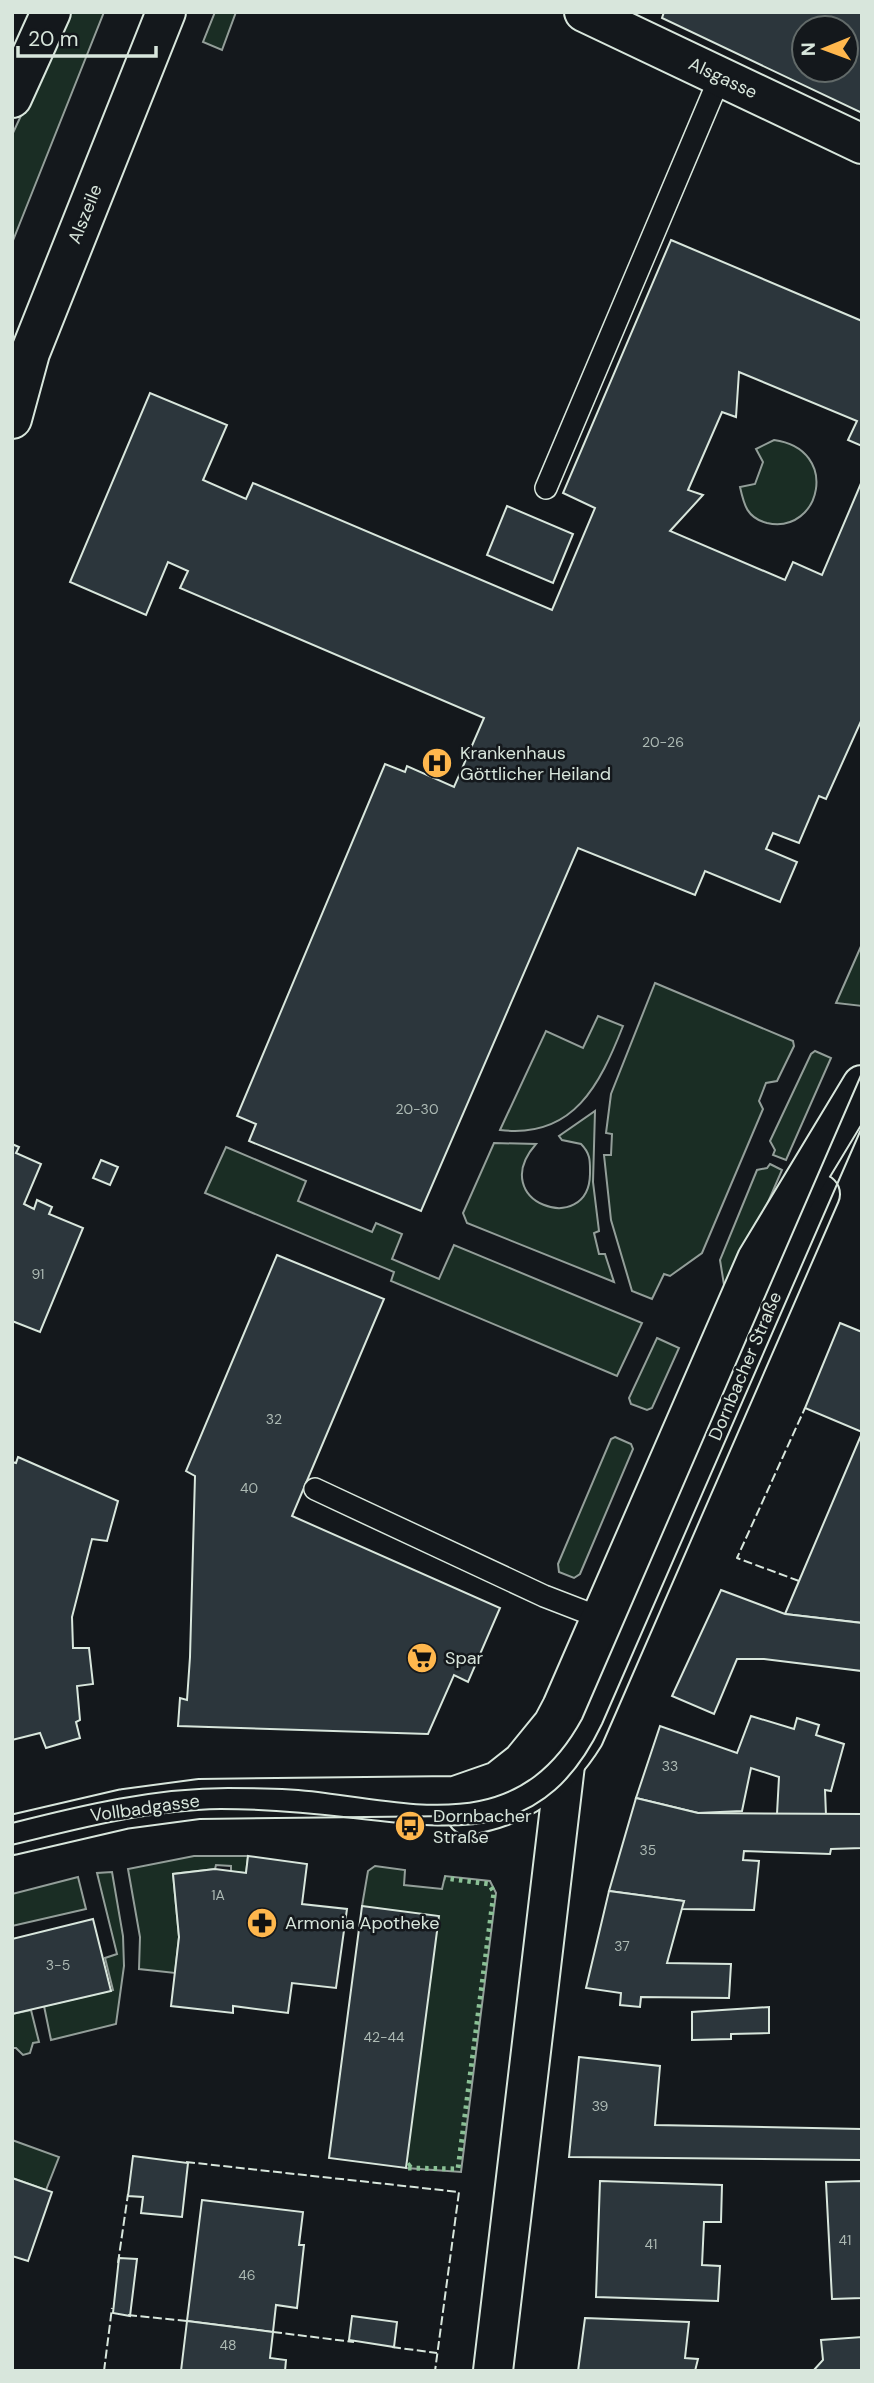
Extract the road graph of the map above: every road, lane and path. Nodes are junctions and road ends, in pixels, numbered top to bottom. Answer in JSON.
{"nodes":[{"id":1,"x":51,"y":12,"type":"edge"},
{"id":2,"x":166,"y":12,"type":"edge"},
{"id":3,"x":584,"y":12,"type":"edge"},
{"id":4,"x":720,"y":77,"type":"junction"},
{"id":5,"x":12,"y":98,"type":"edge"},
{"id":6,"x":862,"y":144,"type":"edge"},
{"id":7,"x":12,"y":419,"type":"edge"},
{"id":8,"x":546,"y":488,"type":"dead end"},
{"id":9,"x":862,"y":1085,"type":"edge"},
{"id":10,"x":862,"y":1097,"type":"edge"},
{"id":11,"x":315,"y":1489,"type":"dead end"},
{"id":12,"x":601,"y":1618,"type":"junction"},
{"id":13,"x":565,"y":1765,"type":"junction"},
{"id":14,"x":498,"y":1781,"type":"joint"},
{"id":15,"x":281,"y":1800,"type":"junction"},
{"id":16,"x":12,"y":1835,"type":"edge"},
{"id":17,"x":493,"y":2371,"type":"edge"}],
"edges":[{"from":1,"to":5,"type":"main road"},
{"from":2,"to":7,"type":"main road","name":"Alszeile"},
{"from":3,"to":4,"type":"main road","name":"Alsgasse"},
{"from":4,"to":6,"type":"main road","name":"Alsgasse"},
{"from":4,"to":8,"type":"lane"},
{"from":9,"to":12,"type":"main road","name":"Dornbacher Straße"},
{"from":10,"to":13,"type":"main road","name":"Dornbacher Straße"},
{"from":11,"to":12,"type":"lane"},
{"from":12,"to":14,"type":"main road","name":"Dornbacher Straße"},
{"from":13,"to":15,"type":"main road","name":"Vollbadgasse"},
{"from":13,"to":17,"type":"main road","name":"Dornbacher Straße"},
{"from":14,"to":15,"type":"main road","name":"Vollbadgasse"},
{"from":15,"to":16,"type":"main road","name":"Vollbadgasse"}]}
